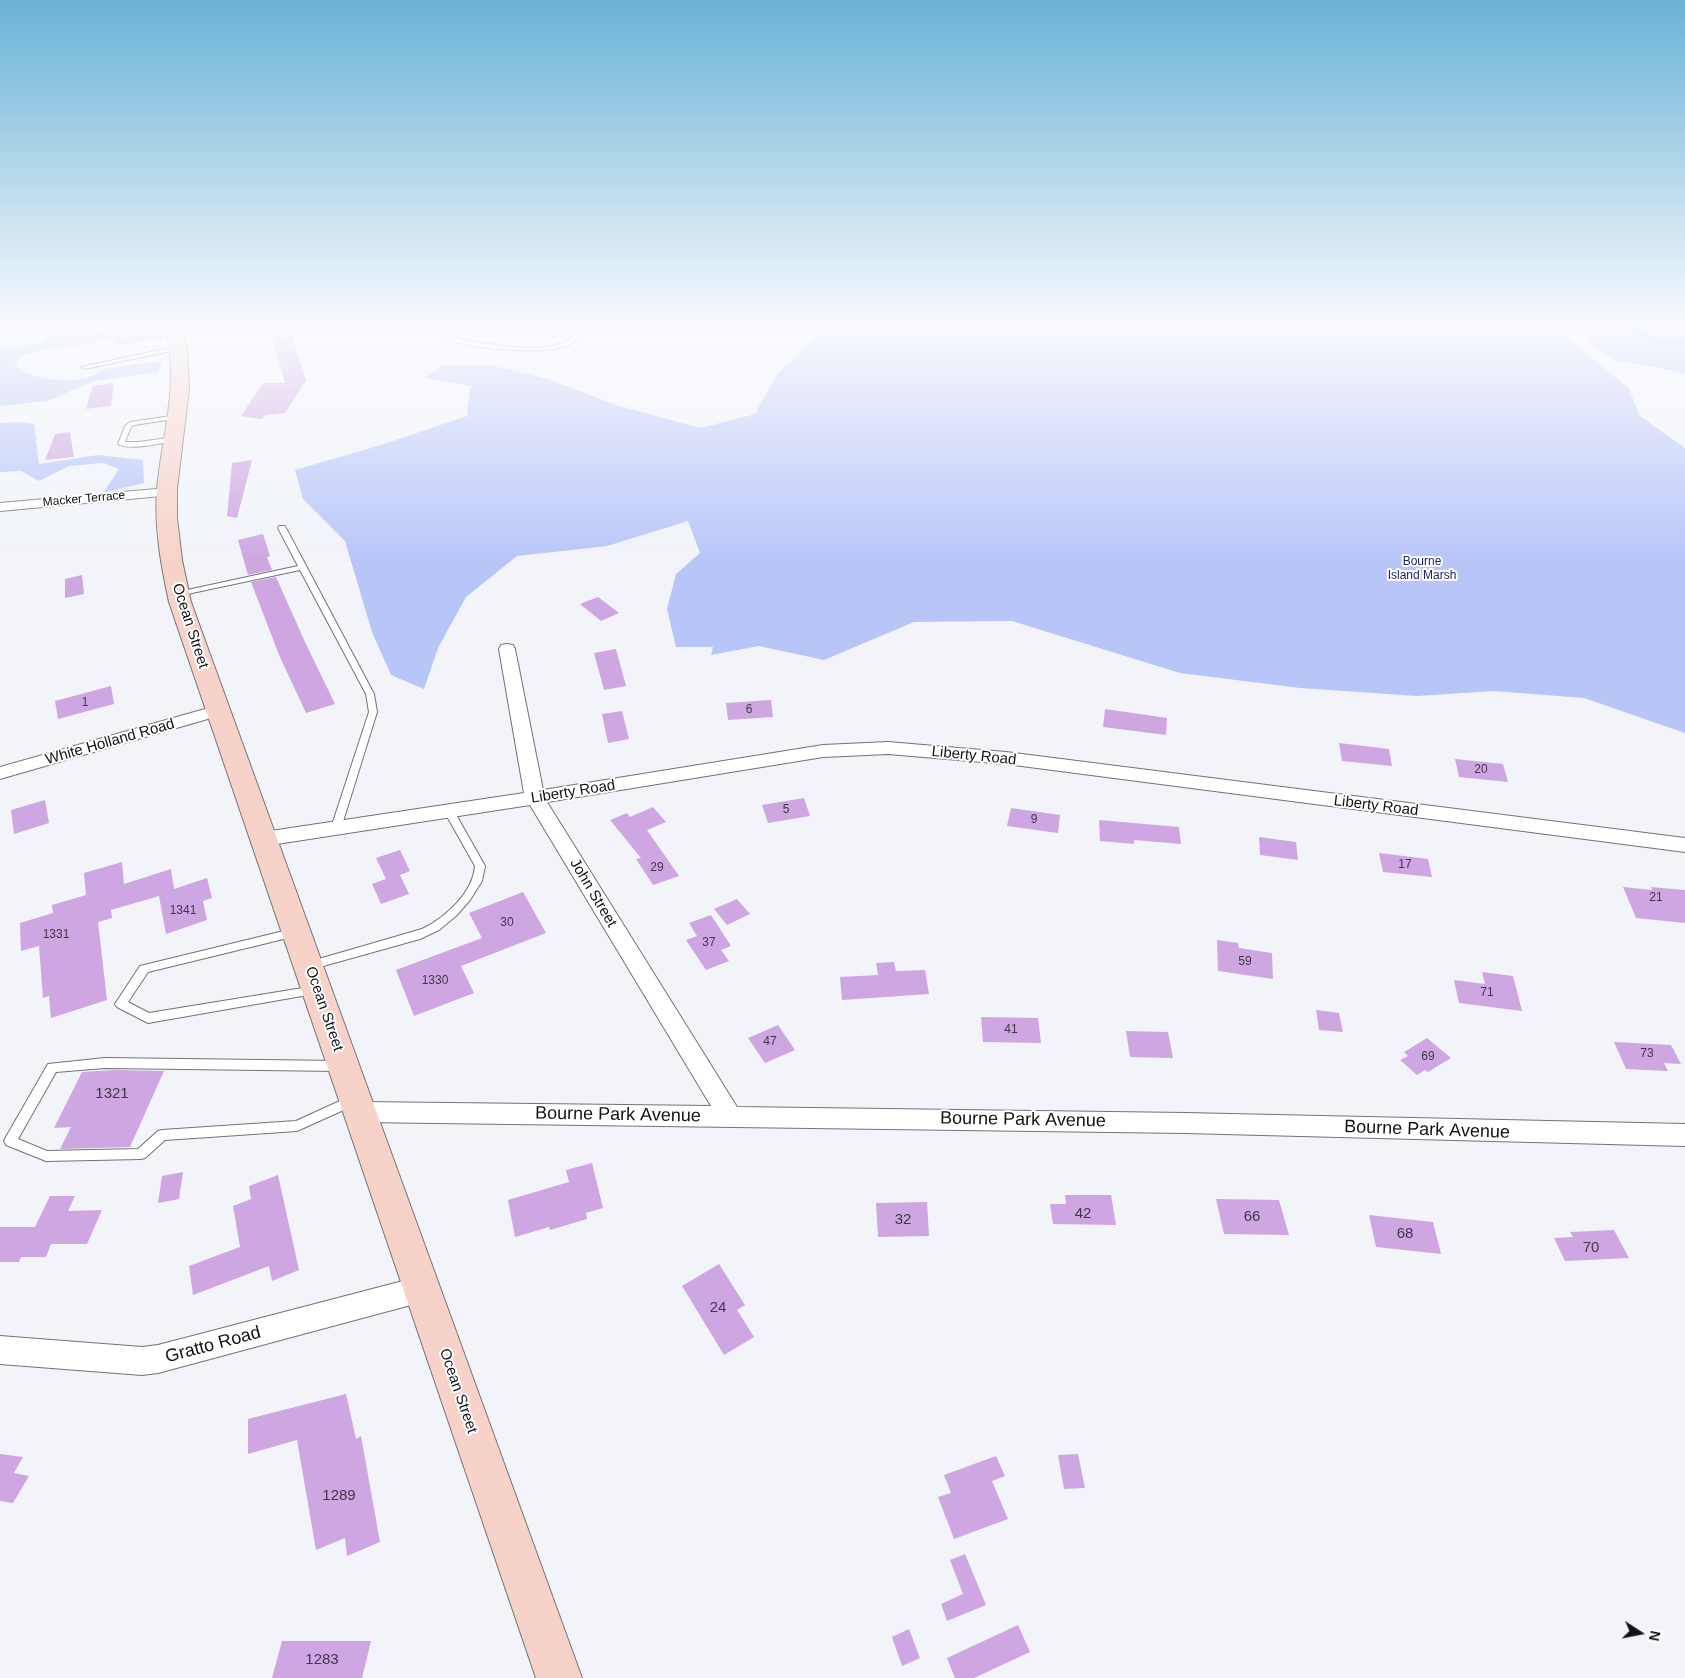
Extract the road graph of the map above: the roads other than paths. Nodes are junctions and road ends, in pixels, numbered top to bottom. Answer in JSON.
{"nodes":[{"id":1,"x":179,"y":405,"type":"edge"},
{"id":2,"x":177,"y":428,"type":"junction"},
{"id":3,"x":167,"y":492,"type":"junction"},
{"id":4,"x":0,"y":507,"type":"edge"},
{"id":5,"x":282,"y":528,"type":"dead end"},
{"id":6,"x":303,"y":567,"type":"junction"},
{"id":7,"x":178,"y":594,"type":"junction"},
{"id":8,"x":507,"y":649,"type":"dead end"},
{"id":9,"x":219,"y":710,"type":"junction"},
{"id":10,"x":0,"y":773,"type":"edge"},
{"id":11,"x":535,"y":798,"type":"junction"},
{"id":12,"x":449,"y":811,"type":"junction"},
{"id":13,"x":336,"y":828,"type":"junction"},
{"id":14,"x":264,"y":839,"type":"junction"},
{"id":15,"x":1685,"y":845,"type":"edge"},
{"id":16,"x":297,"y":932,"type":"junction"},
{"id":17,"x":313,"y":978,"type":"junction"},
{"id":18,"x":344,"y":1066,"type":"junction"},
{"id":19,"x":358,"y":1106,"type":"junction"},
{"id":20,"x":730,"y":1116,"type":"junction"},
{"id":21,"x":1685,"y":1135,"type":"edge"},
{"id":22,"x":422,"y":1289,"type":"junction"},
{"id":23,"x":0,"y":1350,"type":"edge"},
{"id":24,"x":559,"y":1678,"type":"edge"}],
"edges":[{"from":1,"to":2,"type":"main road","name":"Ocean Street"},
{"from":2,"to":2,"type":"lane"},
{"from":2,"to":3,"type":"main road","name":"Ocean Street"},
{"from":3,"to":4,"type":"street","name":"Macker Terrace"},
{"from":3,"to":7,"type":"main road","name":"Ocean Street"},
{"from":5,"to":6,"type":"lane"},
{"from":6,"to":7,"type":"lane"},
{"from":6,"to":13,"type":"lane"},
{"from":7,"to":9,"type":"main road","name":"Ocean Street"},
{"from":8,"to":11,"type":"street","name":"John Street"},
{"from":9,"to":10,"type":"street","name":"White Holland Road"},
{"from":9,"to":14,"type":"main road","name":"Ocean Street"},
{"from":11,"to":12,"type":"street","name":"Liberty Road"},
{"from":11,"to":15,"type":"street","name":"Liberty Road"},
{"from":11,"to":20,"type":"street","name":"John Street"},
{"from":12,"to":13,"type":"street","name":"Liberty Road"},
{"from":12,"to":17,"type":"lane"},
{"from":13,"to":14,"type":"street","name":"Liberty Road"},
{"from":14,"to":16,"type":"main road","name":"Ocean Street"},
{"from":16,"to":17,"type":"main road","name":"Ocean Street"},
{"from":16,"to":17,"type":"lane"},
{"from":17,"to":18,"type":"main road","name":"Ocean Street"},
{"from":18,"to":19,"type":"main road","name":"Ocean Street"},
{"from":18,"to":19,"type":"lane"},
{"from":19,"to":20,"type":"street","name":"Bourne Park Avenue"},
{"from":19,"to":22,"type":"main road","name":"Ocean Street"},
{"from":20,"to":21,"type":"street","name":"Bourne Park Avenue"},
{"from":22,"to":23,"type":"street","name":"Gratto Road"},
{"from":22,"to":24,"type":"main road","name":"Ocean Street"}]}
